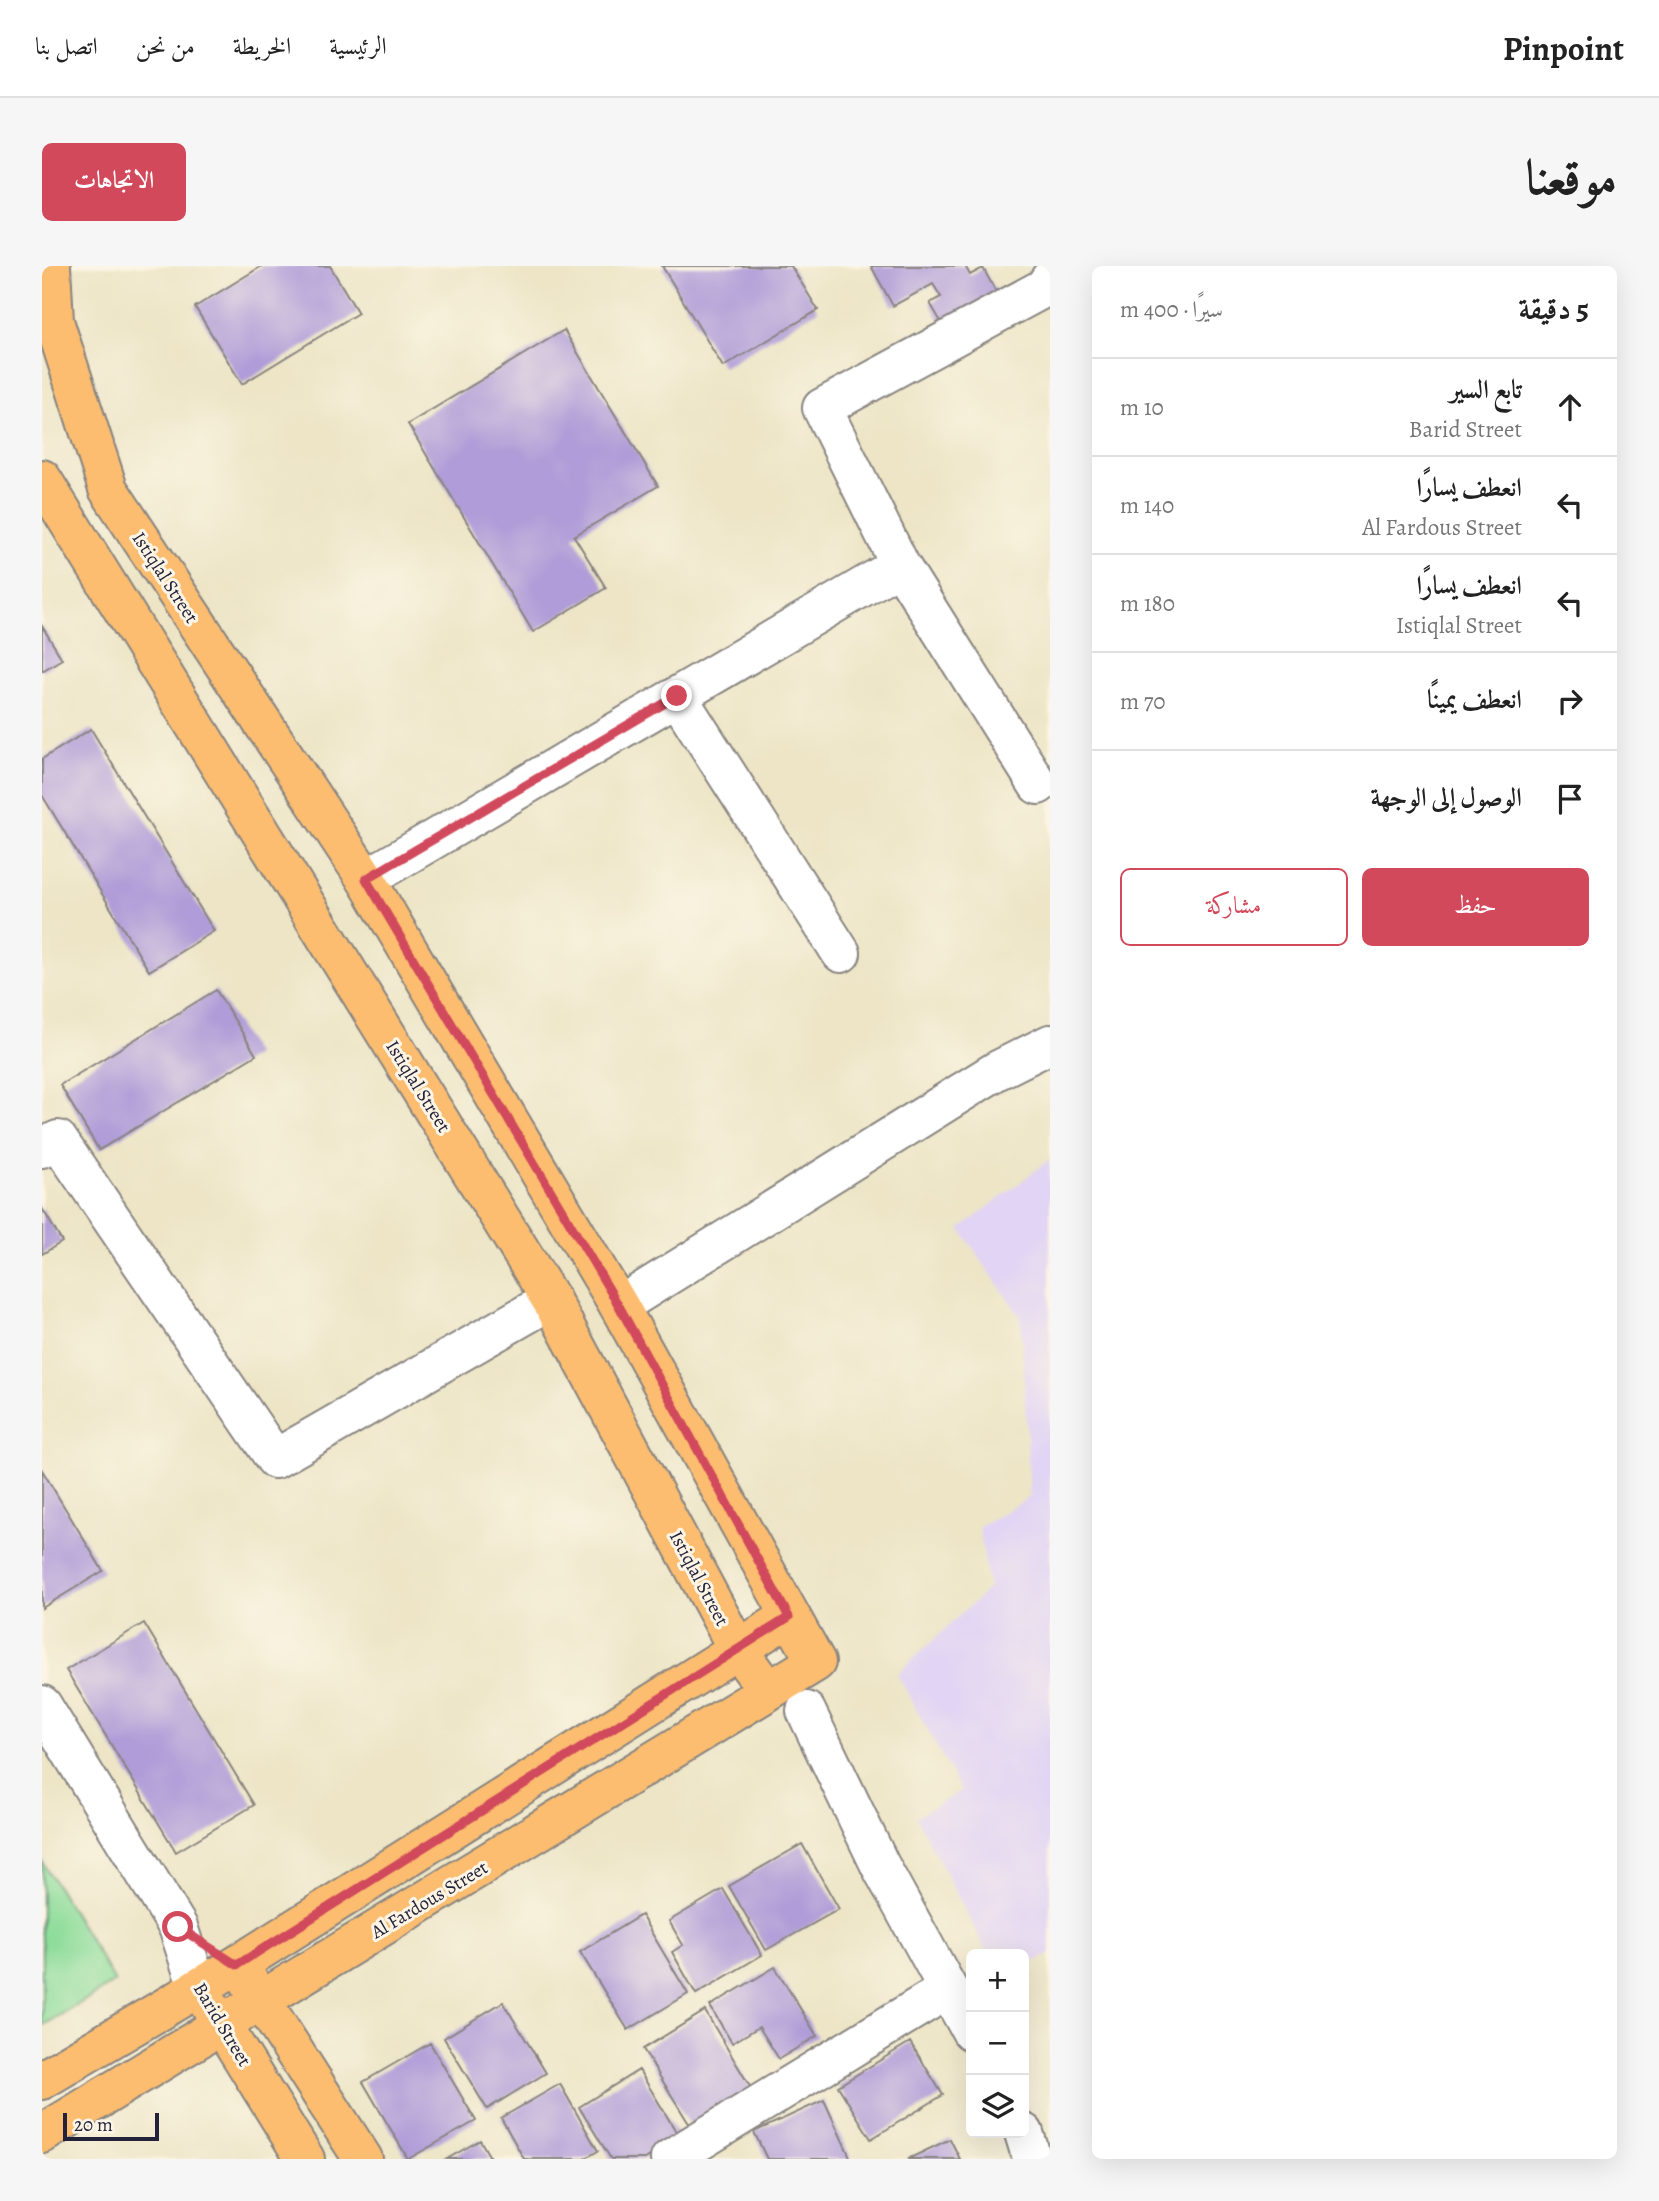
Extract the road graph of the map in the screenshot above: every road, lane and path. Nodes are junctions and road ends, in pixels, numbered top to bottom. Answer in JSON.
{"nodes":[{"id":1,"x":51,"y":266,"type":"edge"},
{"id":2,"x":1050,"y":279,"type":"edge"},
{"id":3,"x":42,"y":479,"type":"edge"},
{"id":4,"x":900,"y":565,"type":"junction"},
{"id":5,"x":677,"y":696,"type":"junction"},
{"id":6,"x":1038,"y":785,"type":"dead end"},
{"id":7,"x":366,"y":879,"type":"junction"},
{"id":8,"x":841,"y":953,"type":"dead end"},
{"id":9,"x":1050,"y":1044,"type":"edge"},
{"id":10,"x":42,"y":1149,"type":"edge"},
{"id":11,"x":551,"y":1300,"type":"junction"},
{"id":12,"x":619,"y":1306,"type":"junction"},
{"id":13,"x":789,"y":1617,"type":"junction"},
{"id":14,"x":738,"y":1650,"type":"junction"},
{"id":15,"x":816,"y":1662,"type":"junction"},
{"id":16,"x":768,"y":1691,"type":"junction"},
{"id":17,"x":42,"y":1704,"type":"edge"},
{"id":18,"x":806,"y":1711,"type":"junction"},
{"id":19,"x":178,"y":1927,"type":"junction"},
{"id":20,"x":237,"y":1965,"type":"junction"},
{"id":21,"x":198,"y":1988,"type":"junction"},
{"id":22,"x":948,"y":1989,"type":"junction"},
{"id":23,"x":262,"y":2001,"type":"junction"},
{"id":24,"x":966,"y":2022,"type":"edge"},
{"id":25,"x":222,"y":2024,"type":"junction"},
{"id":26,"x":42,"y":2080,"type":"edge"},
{"id":27,"x":42,"y":2134,"type":"edge"},
{"id":28,"x":1026,"y":2138,"type":"edge"},
{"id":29,"x":724,"y":2144,"type":"edge"},
{"id":30,"x":678,"y":2157,"type":"edge"},
{"id":31,"x":305,"y":2159,"type":"edge"},
{"id":32,"x":363,"y":2159,"type":"edge"},
{"id":33,"x":1032,"y":2159,"type":"edge"}],
"edges":[{"from":1,"to":7,"type":"main road","name":"Istiqlal Street"},
{"from":2,"to":4,"type":"street"},
{"from":3,"to":11,"type":"main road","name":"Istiqlal Street"},
{"from":4,"to":5,"type":"street"},
{"from":4,"to":6,"type":"street"},
{"from":5,"to":7,"type":"street"},
{"from":5,"to":8,"type":"street"},
{"from":7,"to":12,"type":"main road","name":"Istiqlal Street"},
{"from":9,"to":12,"type":"street"},
{"from":10,"to":11,"type":"street"},
{"from":11,"to":14,"type":"main road","name":"Istiqlal Street"},
{"from":12,"to":13,"type":"main road","name":"Istiqlal Street"},
{"from":13,"to":14,"type":"main road"},
{"from":13,"to":15,"type":"main road","name":"Istiqlal Street"},
{"from":14,"to":16,"type":"main road","name":"Istiqlal Street"},
{"from":14,"to":20,"type":"main road"},
{"from":15,"to":16,"type":"main road","name":"Al Fardous Street"},
{"from":15,"to":18,"type":"street"},
{"from":16,"to":18,"type":"street","name":"Istiqlal Street"},
{"from":16,"to":23,"type":"main road","name":"Al Fardous Street"},
{"from":17,"to":19,"type":"street"},
{"from":18,"to":22,"type":"street"},
{"from":19,"to":20,"type":"street","name":"Barid Street"},
{"from":19,"to":21,"type":"street","name":"Barid Street"},
{"from":20,"to":21,"type":"main road"},
{"from":20,"to":23,"type":"main road","name":"Barid Street"},
{"from":21,"to":25,"type":"main road","name":"Barid Street"},
{"from":21,"to":26,"type":"main road"},
{"from":22,"to":24,"type":"street"},
{"from":22,"to":29,"type":"street"},
{"from":23,"to":25,"type":"main road","name":"Al Fardous Street"},
{"from":23,"to":32,"type":"main road","name":"Barid Street"},
{"from":25,"to":27,"type":"main road","name":"Al Fardous Street"},
{"from":25,"to":31,"type":"main road","name":"Barid Street"},
{"from":28,"to":33,"type":"street"},
{"from":29,"to":30,"type":"street"}]}
